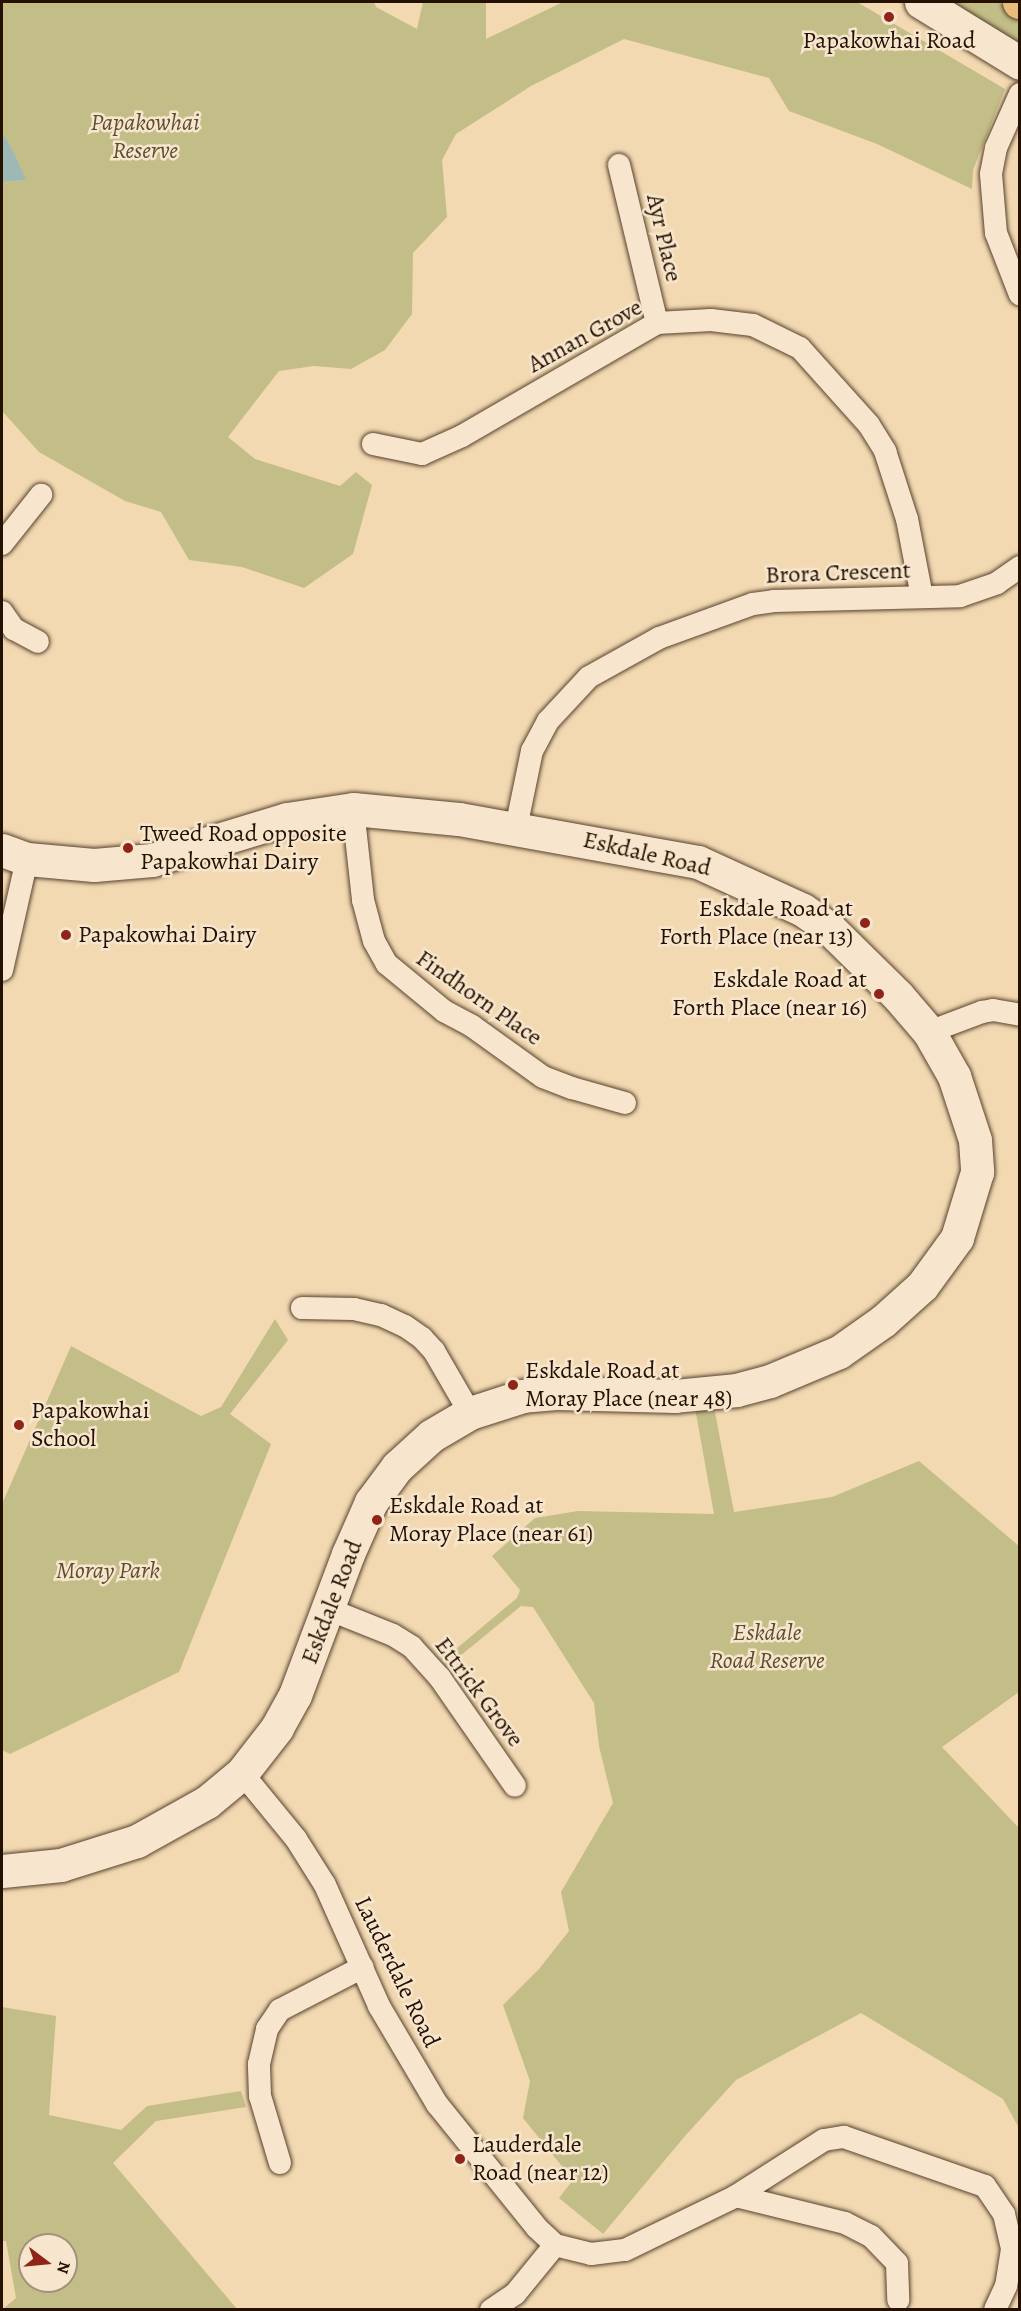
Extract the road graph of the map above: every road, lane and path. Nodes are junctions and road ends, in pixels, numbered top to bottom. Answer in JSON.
{"nodes":[{"id":1,"x":921,"y":2,"type":"edge"},
{"id":2,"x":1020,"y":63,"type":"edge"},
{"id":3,"x":1020,"y":94,"type":"edge"},
{"id":4,"x":619,"y":165,"type":"dead end"},
{"id":5,"x":1020,"y":295,"type":"edge"},
{"id":6,"x":657,"y":323,"type":"junction"},
{"id":7,"x":373,"y":444,"type":"dead end"},
{"id":8,"x":41,"y":495,"type":"dead end"},
{"id":9,"x":2,"y":544,"type":"edge"},
{"id":10,"x":1020,"y":567,"type":"edge"},
{"id":11,"x":922,"y":597,"type":"junction"},
{"id":12,"x":2,"y":612,"type":"edge"},
{"id":13,"x":38,"y":642,"type":"dead end"},
{"id":14,"x":353,"y":809,"type":"junction"},
{"id":15,"x":516,"y":828,"type":"junction"},
{"id":16,"x":14,"y":854,"type":"edge"},
{"id":17,"x":2,"y":970,"type":"edge"},
{"id":18,"x":1020,"y":1015,"type":"edge"},
{"id":19,"x":929,"y":1032,"type":"junction"},
{"id":20,"x":625,"y":1103,"type":"dead end"},
{"id":21,"x":302,"y":1308,"type":"dead end"},
{"id":22,"x":470,"y":1413,"type":"junction"},
{"id":23,"x":328,"y":1609,"type":"junction"},
{"id":24,"x":242,"y":1773,"type":"junction"},
{"id":25,"x":515,"y":1786,"type":"dead end"},
{"id":26,"x":2,"y":1872,"type":"edge"},
{"id":27,"x":363,"y":1966,"type":"junction"},
{"id":28,"x":280,"y":2163,"type":"dead end"},
{"id":29,"x":736,"y":2196,"type":"junction"},
{"id":30,"x":555,"y":2245,"type":"junction"},
{"id":31,"x":898,"y":2300,"type":"dead end"},
{"id":32,"x":491,"y":2310,"type":"edge"},
{"id":33,"x":995,"y":2310,"type":"edge"}],
"edges":[{"from":1,"to":2,"type":"street"},
{"from":3,"to":5,"type":"street"},
{"from":4,"to":6,"type":"street","name":"Ayr Place"},
{"from":6,"to":7,"type":"street","name":"Annan Grove"},
{"from":6,"to":11,"type":"street","name":"Annan Grove"},
{"from":8,"to":9,"type":"street"},
{"from":10,"to":11,"type":"street","name":"Brora Crescent"},
{"from":11,"to":15,"type":"street","name":"Brora Crescent"},
{"from":12,"to":13,"type":"street"},
{"from":14,"to":15,"type":"street","name":"Eskdale Road"},
{"from":14,"to":16,"type":"street","name":"Eskdale Road"},
{"from":14,"to":20,"type":"street","name":"Findhorn Place"},
{"from":15,"to":19,"type":"street","name":"Eskdale Road"},
{"from":16,"to":17,"type":"street"},
{"from":18,"to":19,"type":"street"},
{"from":19,"to":22,"type":"street","name":"Eskdale Road"},
{"from":21,"to":22,"type":"street"},
{"from":22,"to":23,"type":"street","name":"Eskdale Road"},
{"from":23,"to":24,"type":"street","name":"Eskdale Road"},
{"from":23,"to":25,"type":"street","name":"Ettrick Grove"},
{"from":24,"to":26,"type":"street","name":"Eskdale Road"},
{"from":24,"to":27,"type":"street","name":"Lauderdale Road"},
{"from":27,"to":28,"type":"street"},
{"from":27,"to":30,"type":"street","name":"Lauderdale Road"},
{"from":29,"to":30,"type":"street"},
{"from":29,"to":31,"type":"street"},
{"from":29,"to":33,"type":"street"},
{"from":30,"to":32,"type":"street"}]}
